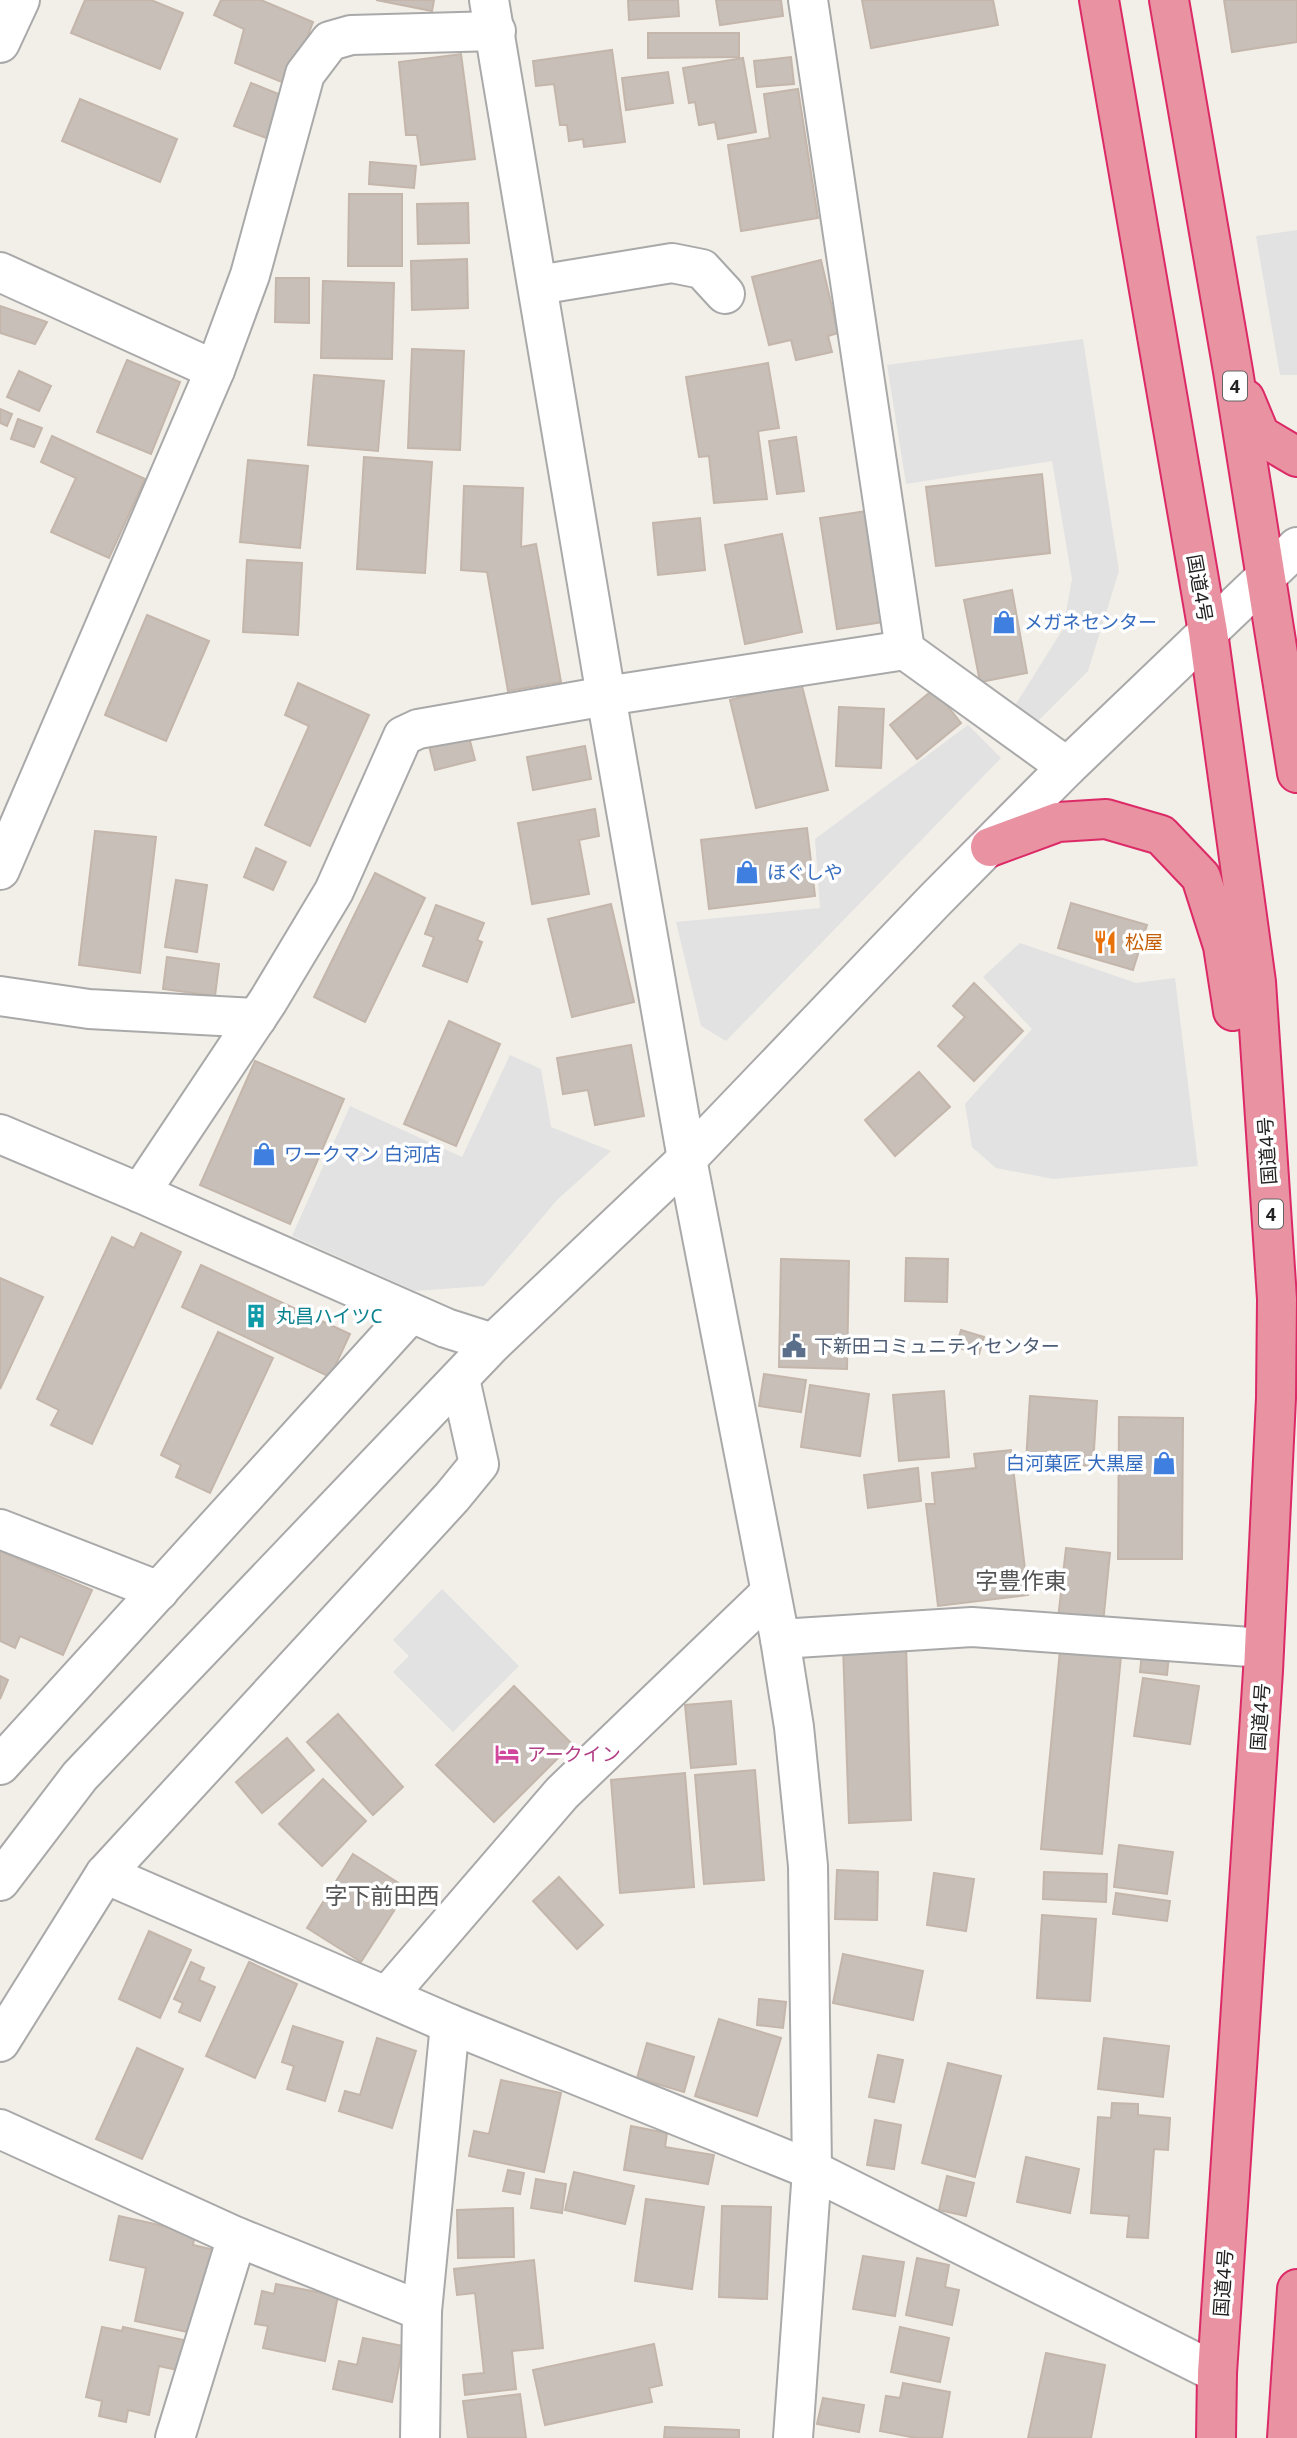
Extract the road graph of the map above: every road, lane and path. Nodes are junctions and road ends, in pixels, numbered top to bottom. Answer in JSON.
{"nodes":[{"id":1,"x":19,"y":0,"type":"edge"},
{"id":2,"x":807,"y":0,"type":"edge"},
{"id":3,"x":1099,"y":0,"type":"edge"},
{"id":4,"x":1169,"y":0,"type":"edge"},
{"id":5,"x":493,"y":16,"type":"edge"},
{"id":6,"x":0,"y":43,"type":"edge"},
{"id":7,"x":0,"y":272,"type":"edge"},
{"id":8,"x":538,"y":285,"type":"junction"},
{"id":9,"x":725,"y":294,"type":"dead end"},
{"id":10,"x":215,"y":370,"type":"junction"},
{"id":11,"x":1233,"y":371,"type":"junction"},
{"id":12,"x":1297,"y":457,"type":"edge"},
{"id":13,"x":1297,"y":547,"type":"edge"},
{"id":14,"x":1266,"y":576,"type":"junction"},
{"id":15,"x":1208,"y":632,"type":"junction"},
{"id":16,"x":905,"y":650,"type":"junction"},
{"id":17,"x":606,"y":696,"type":"junction"},
{"id":18,"x":1067,"y":768,"type":"junction"},
{"id":19,"x":1297,"y":773,"type":"edge"},
{"id":20,"x":990,"y":847,"type":"junction"},
{"id":21,"x":0,"y":870,"type":"edge"},
{"id":22,"x":0,"y":996,"type":"edge"},
{"id":23,"x":257,"y":1018,"type":"junction"},
{"id":24,"x":0,"y":1134,"type":"edge"},
{"id":25,"x":687,"y":1159,"type":"junction"},
{"id":26,"x":140,"y":1193,"type":"junction"},
{"id":27,"x":1273,"y":1240,"type":"junction"},
{"id":28,"x":1287,"y":1301,"type":"edge"},
{"id":29,"x":411,"y":1313,"type":"junction"},
{"id":30,"x":493,"y":1343,"type":"junction"},
{"id":31,"x":460,"y":1379,"type":"junction"},
{"id":32,"x":0,"y":1529,"type":"edge"},
{"id":33,"x":159,"y":1591,"type":"junction"},
{"id":34,"x":770,"y":1593,"type":"junction"},
{"id":35,"x":780,"y":1639,"type":"junction"},
{"id":36,"x":1264,"y":1647,"type":"junction"},
{"id":37,"x":0,"y":1765,"type":"edge"},
{"id":38,"x":105,"y":1874,"type":"junction"},
{"id":39,"x":0,"y":1881,"type":"edge"},
{"id":40,"x":388,"y":1996,"type":"junction"},
{"id":41,"x":450,"y":2024,"type":"junction"},
{"id":42,"x":0,"y":2042,"type":"edge"},
{"id":43,"x":0,"y":2129,"type":"edge"},
{"id":44,"x":812,"y":2170,"type":"junction"},
{"id":45,"x":237,"y":2237,"type":"junction"},
{"id":46,"x":1297,"y":2289,"type":"edge"},
{"id":47,"x":422,"y":2311,"type":"junction"},
{"id":48,"x":1217,"y":2373,"type":"junction"},
{"id":49,"x":175,"y":2438,"type":"edge"},
{"id":50,"x":420,"y":2438,"type":"edge"},
{"id":51,"x":793,"y":2438,"type":"edge"},
{"id":52,"x":1216,"y":2438,"type":"edge"},
{"id":53,"x":1287,"y":2438,"type":"edge"}],
"edges":[{"from":1,"to":6,"type":"street"},
{"from":2,"to":16,"type":"street"},
{"from":3,"to":15,"type":"highway","name":"国道4号","number":"4"},
{"from":4,"to":11,"type":"highway","number":"4"},
{"from":5,"to":8,"type":"street"},
{"from":5,"to":10,"type":"street"},
{"from":7,"to":10,"type":"street"},
{"from":8,"to":9,"type":"street"},
{"from":8,"to":17,"type":"street"},
{"from":10,"to":21,"type":"street"},
{"from":11,"to":12,"type":"highway"},
{"from":11,"to":14,"type":"highway","number":"4"},
{"from":13,"to":14,"type":"street"},
{"from":14,"to":15,"type":"street"},
{"from":14,"to":19,"type":"highway","number":"4"},
{"from":15,"to":18,"type":"street"},
{"from":15,"to":27,"type":"highway","name":"国道4号","number":"4"},
{"from":16,"to":17,"type":"street"},
{"from":16,"to":18,"type":"street"},
{"from":17,"to":23,"type":"street"},
{"from":17,"to":25,"type":"street"},
{"from":18,"to":20,"type":"street"},
{"from":20,"to":25,"type":"street"},
{"from":20,"to":27,"type":"highway"},
{"from":22,"to":23,"type":"street"},
{"from":23,"to":26,"type":"street"},
{"from":24,"to":26,"type":"street"},
{"from":25,"to":30,"type":"street"},
{"from":25,"to":34,"type":"street"},
{"from":26,"to":29,"type":"street"},
{"from":27,"to":28,"type":"highway","name":"国道4号","number":"4"},
{"from":28,"to":36,"type":"highway","name":"国道4号","number":"4"},
{"from":29,"to":30,"type":"street"},
{"from":29,"to":33,"type":"street"},
{"from":30,"to":31,"type":"street"},
{"from":31,"to":38,"type":"street"},
{"from":31,"to":39,"type":"street"},
{"from":32,"to":33,"type":"street"},
{"from":33,"to":37,"type":"street"},
{"from":34,"to":35,"type":"street"},
{"from":34,"to":40,"type":"street"},
{"from":35,"to":36,"type":"street"},
{"from":35,"to":44,"type":"street"},
{"from":36,"to":48,"type":"highway","name":"国道4号","number":"4"},
{"from":38,"to":40,"type":"street"},
{"from":38,"to":42,"type":"street"},
{"from":40,"to":41,"type":"street"},
{"from":41,"to":44,"type":"street"},
{"from":41,"to":47,"type":"street"},
{"from":43,"to":45,"type":"street"},
{"from":44,"to":48,"type":"street"},
{"from":44,"to":51,"type":"street"},
{"from":45,"to":47,"type":"street"},
{"from":45,"to":49,"type":"street"},
{"from":46,"to":53,"type":"highway"},
{"from":47,"to":50,"type":"street"},
{"from":48,"to":52,"type":"highway","name":"国道4号","number":"4"}]}
